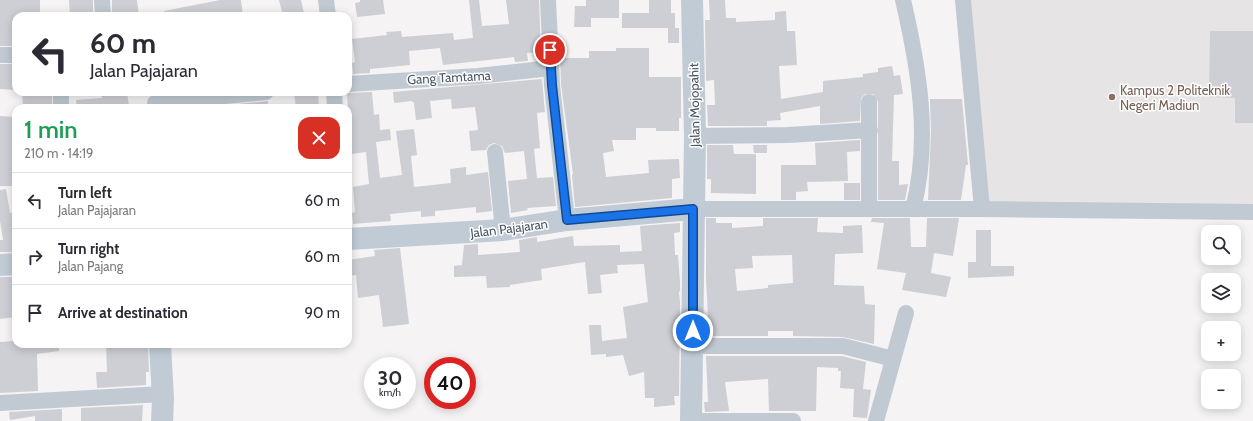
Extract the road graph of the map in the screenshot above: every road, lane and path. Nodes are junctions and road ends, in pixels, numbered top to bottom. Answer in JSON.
{"nodes":[{"id":1,"x":102,"y":0,"type":"edge"},
{"id":2,"x":326,"y":0,"type":"edge"},
{"id":3,"x":548,"y":0,"type":"edge"},
{"id":4,"x":692,"y":0,"type":"edge"},
{"id":5,"x":903,"y":0,"type":"edge"},
{"id":6,"x":963,"y":0,"type":"edge"},
{"id":7,"x":103,"y":12,"type":"edge"},
{"id":8,"x":328,"y":12,"type":"edge"},
{"id":9,"x":0,"y":55,"type":"edge"},
{"id":10,"x":12,"y":55,"type":"edge"},
{"id":11,"x":551,"y":68,"type":"junction"},
{"id":12,"x":352,"y":84,"type":"edge"},
{"id":13,"x":217,"y":96,"type":"edge"},
{"id":14,"x":155,"y":101,"type":"edge"},
{"id":15,"x":869,"y":102,"type":"dead end"},
{"id":16,"x":870,"y":130,"type":"junction"},
{"id":17,"x":695,"y":136,"type":"junction"},
{"id":18,"x":495,"y":152,"type":"dead end"},
{"id":19,"x":693,"y":209,"type":"junction"},
{"id":20,"x":869,"y":209,"type":"junction"},
{"id":21,"x":913,"y":209,"type":"junction"},
{"id":22,"x":982,"y":209,"type":"junction"},
{"id":23,"x":1253,"y":212,"type":"edge"},
{"id":24,"x":567,"y":220,"type":"junction"},
{"id":25,"x":503,"y":230,"type":"junction"},
{"id":26,"x":352,"y":239,"type":"edge"},
{"id":27,"x":12,"y":264,"type":"edge"},
{"id":28,"x":0,"y":265,"type":"edge"},
{"id":29,"x":906,"y":313,"type":"dead end"},
{"id":30,"x":693,"y":346,"type":"junction"},
{"id":31,"x":160,"y":348,"type":"edge"},
{"id":32,"x":893,"y":359,"type":"junction"},
{"id":33,"x":163,"y":394,"type":"junction"},
{"id":34,"x":0,"y":403,"type":"edge"},
{"id":35,"x":162,"y":421,"type":"edge"},
{"id":36,"x":691,"y":421,"type":"edge"},
{"id":37,"x":793,"y":421,"type":"edge"},
{"id":38,"x":876,"y":421,"type":"edge"}],
"edges":[{"from":1,"to":7,"type":"street"},
{"from":2,"to":8,"type":"street"},
{"from":3,"to":11,"type":"street"},
{"from":4,"to":17,"type":"street","name":"Jalan Mojopahit"},
{"from":5,"to":21,"type":"street"},
{"from":6,"to":22,"type":"street"},
{"from":9,"to":10,"type":"street"},
{"from":11,"to":12,"type":"street","name":"Gang Tamtama"},
{"from":11,"to":24,"type":"street"},
{"from":13,"to":14,"type":"street"},
{"from":15,"to":16,"type":"street"},
{"from":16,"to":17,"type":"street"},
{"from":16,"to":20,"type":"street"},
{"from":17,"to":19,"type":"street","name":"Jalan Mojopahit"},
{"from":18,"to":25,"type":"street"},
{"from":19,"to":20,"type":"street"},
{"from":19,"to":24,"type":"street","name":"Jalan Pajajaran"},
{"from":19,"to":30,"type":"street","name":"Jalan Mojopahit"},
{"from":20,"to":21,"type":"street"},
{"from":21,"to":22,"type":"street"},
{"from":22,"to":23,"type":"street"},
{"from":24,"to":25,"type":"street","name":"Jalan Pajajaran"},
{"from":25,"to":26,"type":"street","name":"Jalan Pajajaran"},
{"from":27,"to":28,"type":"street"},
{"from":29,"to":32,"type":"street"},
{"from":30,"to":32,"type":"street"},
{"from":30,"to":36,"type":"street","name":"Jalan Mojopahit"},
{"from":31,"to":33,"type":"street"},
{"from":32,"to":38,"type":"street"},
{"from":33,"to":34,"type":"street"},
{"from":33,"to":35,"type":"street"},
{"from":36,"to":37,"type":"street"}]}
